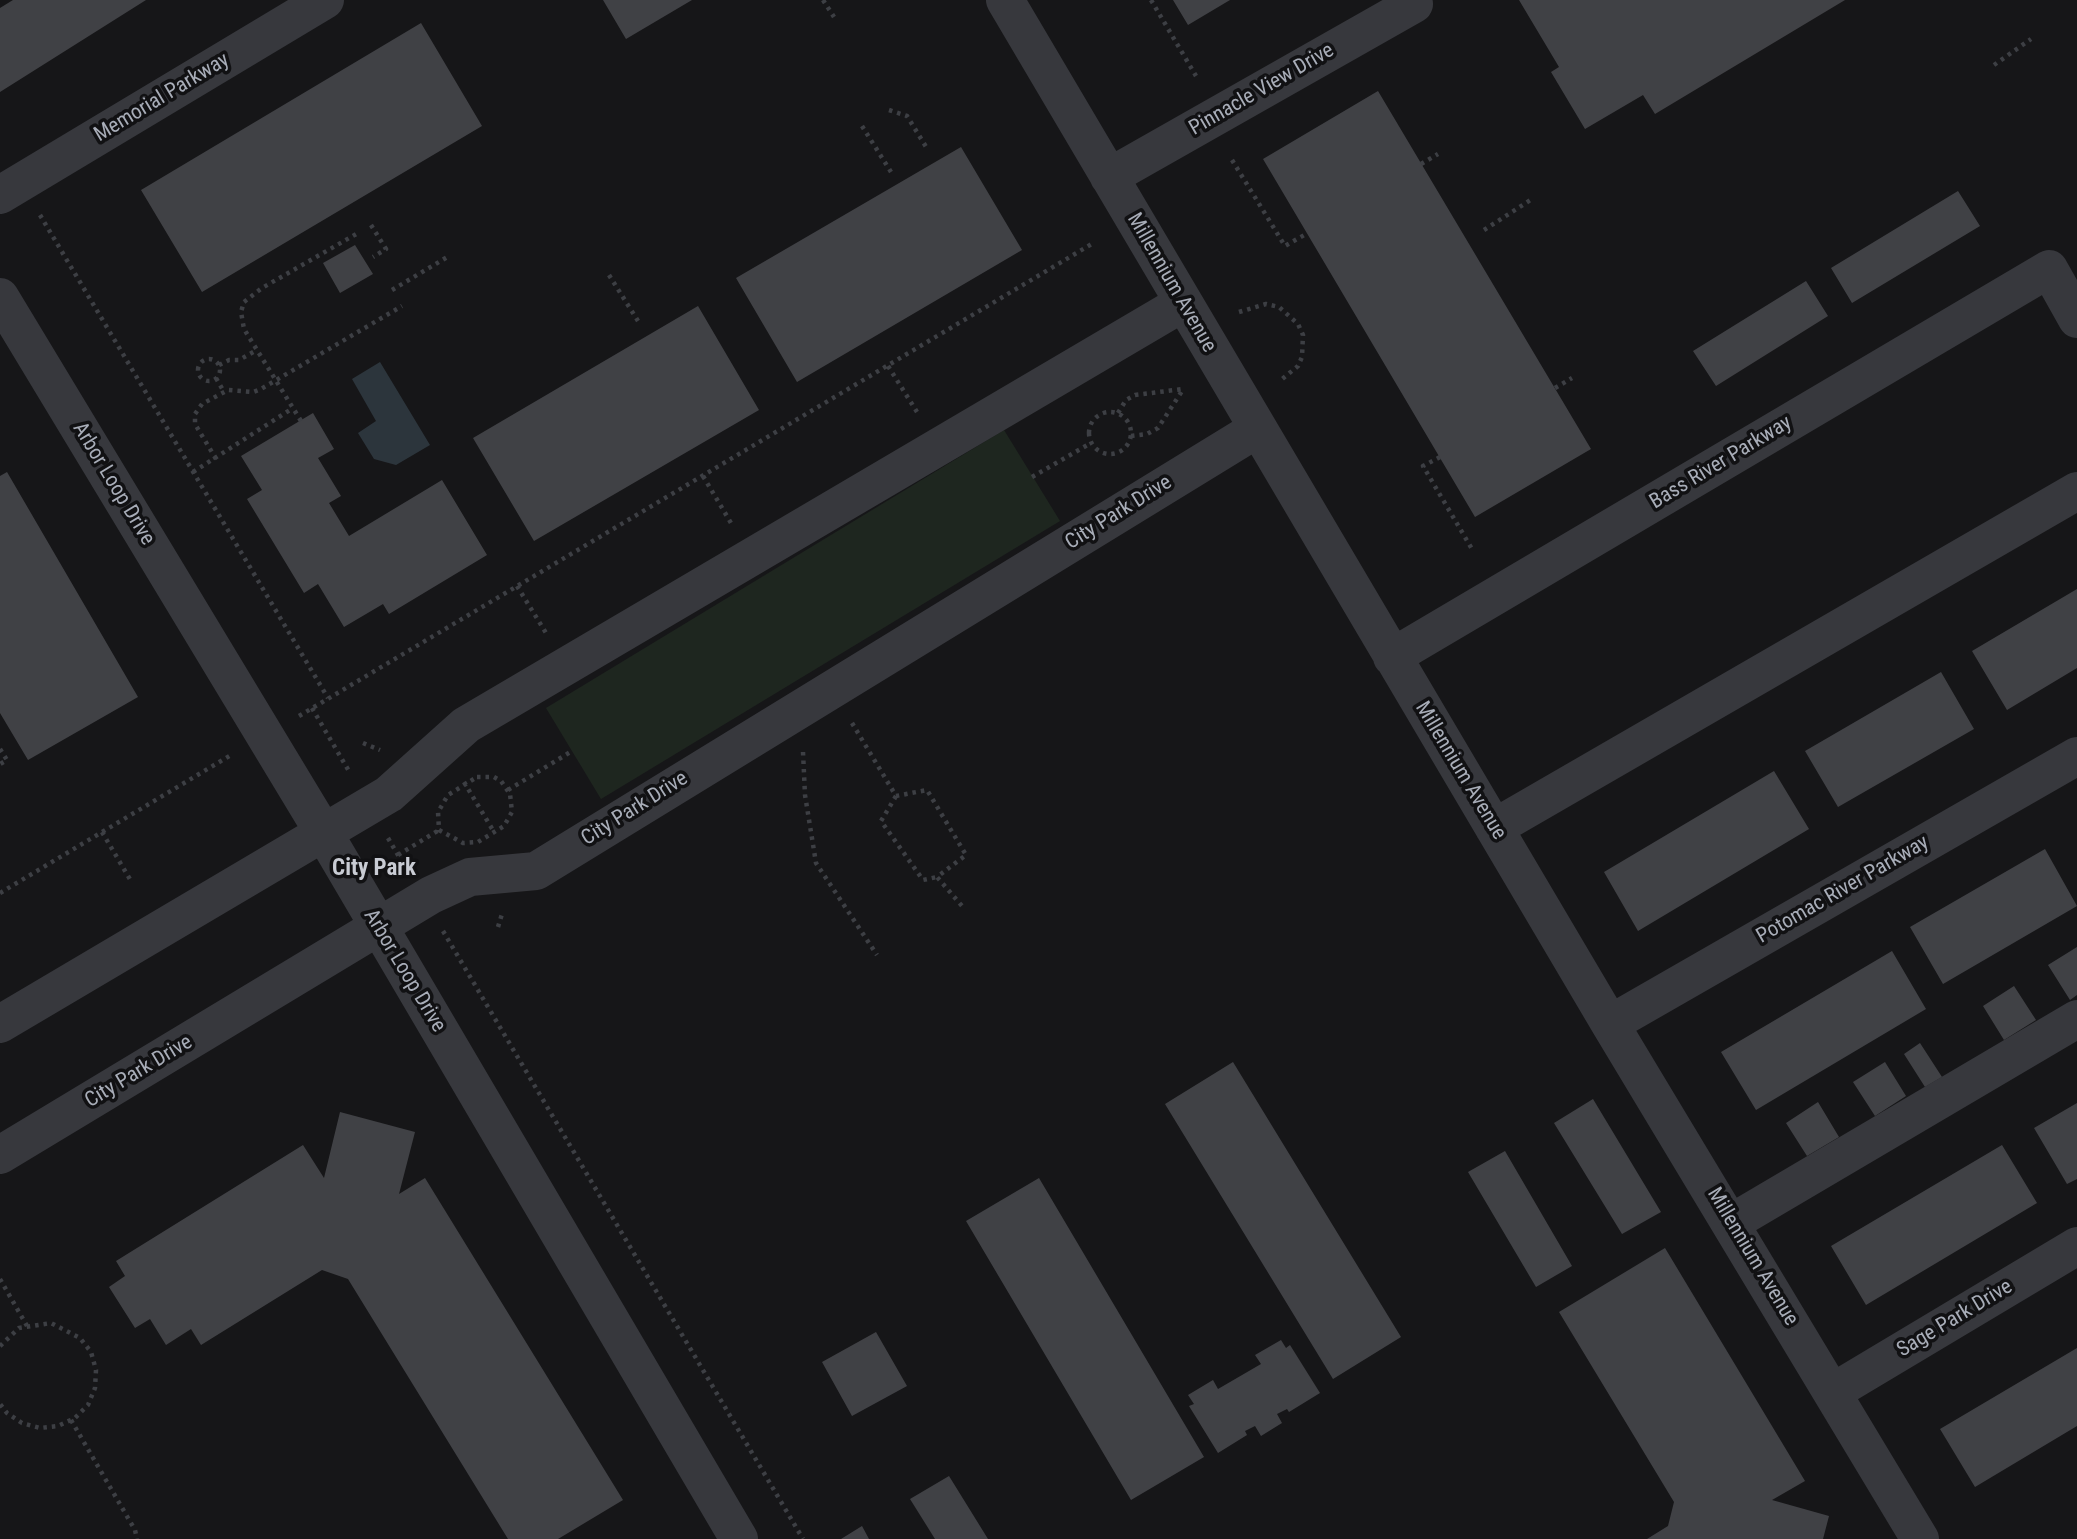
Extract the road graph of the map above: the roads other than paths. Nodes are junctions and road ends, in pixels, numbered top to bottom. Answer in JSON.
{"nodes":[{"id":1,"x":325,"y":0,"type":"edge"},
{"id":2,"x":1005,"y":0,"type":"edge"},
{"id":3,"x":1414,"y":4,"type":"dead end"},
{"id":4,"x":1109,"y":177,"type":"junction"},
{"id":5,"x":0,"y":195,"type":"edge"},
{"id":6,"x":0,"y":297,"type":"edge"},
{"id":7,"x":1183,"y":303,"type":"junction"},
{"id":8,"x":2077,"y":318,"type":"edge"},
{"id":9,"x":1257,"y":429,"type":"junction"},
{"id":10,"x":2077,"y":491,"type":"edge"},
{"id":11,"x":1392,"y":657,"type":"junction"},
{"id":12,"x":2077,"y":756,"type":"edge"},
{"id":13,"x":1494,"y":828,"type":"junction"},
{"id":14,"x":325,"y":835,"type":"junction"},
{"id":15,"x":378,"y":928,"type":"junction"},
{"id":16,"x":2077,"y":1019,"type":"edge"},
{"id":17,"x":0,"y":1024,"type":"edge"},
{"id":18,"x":1610,"y":1024,"type":"junction"},
{"id":19,"x":0,"y":1155,"type":"edge"},
{"id":20,"x":1731,"y":1223,"type":"junction"},
{"id":21,"x":2077,"y":1247,"type":"edge"},
{"id":22,"x":1833,"y":1392,"type":"junction"},
{"id":23,"x":740,"y":1539,"type":"edge"},
{"id":24,"x":1920,"y":1539,"type":"edge"}],
"edges":[{"from":1,"to":5,"type":"street","name":"Memorial Parkway"},
{"from":2,"to":4,"type":"street","name":"Millennium Avenue"},
{"from":3,"to":4,"type":"street","name":"Pinnacle View Drive"},
{"from":4,"to":7,"type":"street","name":"Millennium Avenue"},
{"from":6,"to":14,"type":"street","name":"Arbor Loop Drive"},
{"from":7,"to":9,"type":"street","name":"Millennium Avenue"},
{"from":7,"to":14,"type":"street"},
{"from":8,"to":11,"type":"street","name":"Bass River Parkway"},
{"from":9,"to":11,"type":"street","name":"Millennium Avenue"},
{"from":9,"to":15,"type":"street","name":"City Park Drive"},
{"from":10,"to":13,"type":"street"},
{"from":11,"to":13,"type":"street","name":"Millennium Avenue"},
{"from":12,"to":18,"type":"street","name":"Potomac River Parkway"},
{"from":13,"to":18,"type":"street","name":"Millennium Avenue"},
{"from":14,"to":15,"type":"street","name":"Arbor Loop Drive"},
{"from":14,"to":17,"type":"street"},
{"from":15,"to":19,"type":"street","name":"City Park Drive"},
{"from":15,"to":23,"type":"street","name":"Arbor Loop Drive"},
{"from":16,"to":20,"type":"street"},
{"from":18,"to":20,"type":"street","name":"Millennium Avenue"},
{"from":20,"to":22,"type":"street","name":"Millennium Avenue"},
{"from":21,"to":22,"type":"street","name":"Sage Park Drive"},
{"from":22,"to":24,"type":"street","name":"Millennium Avenue"}]}
